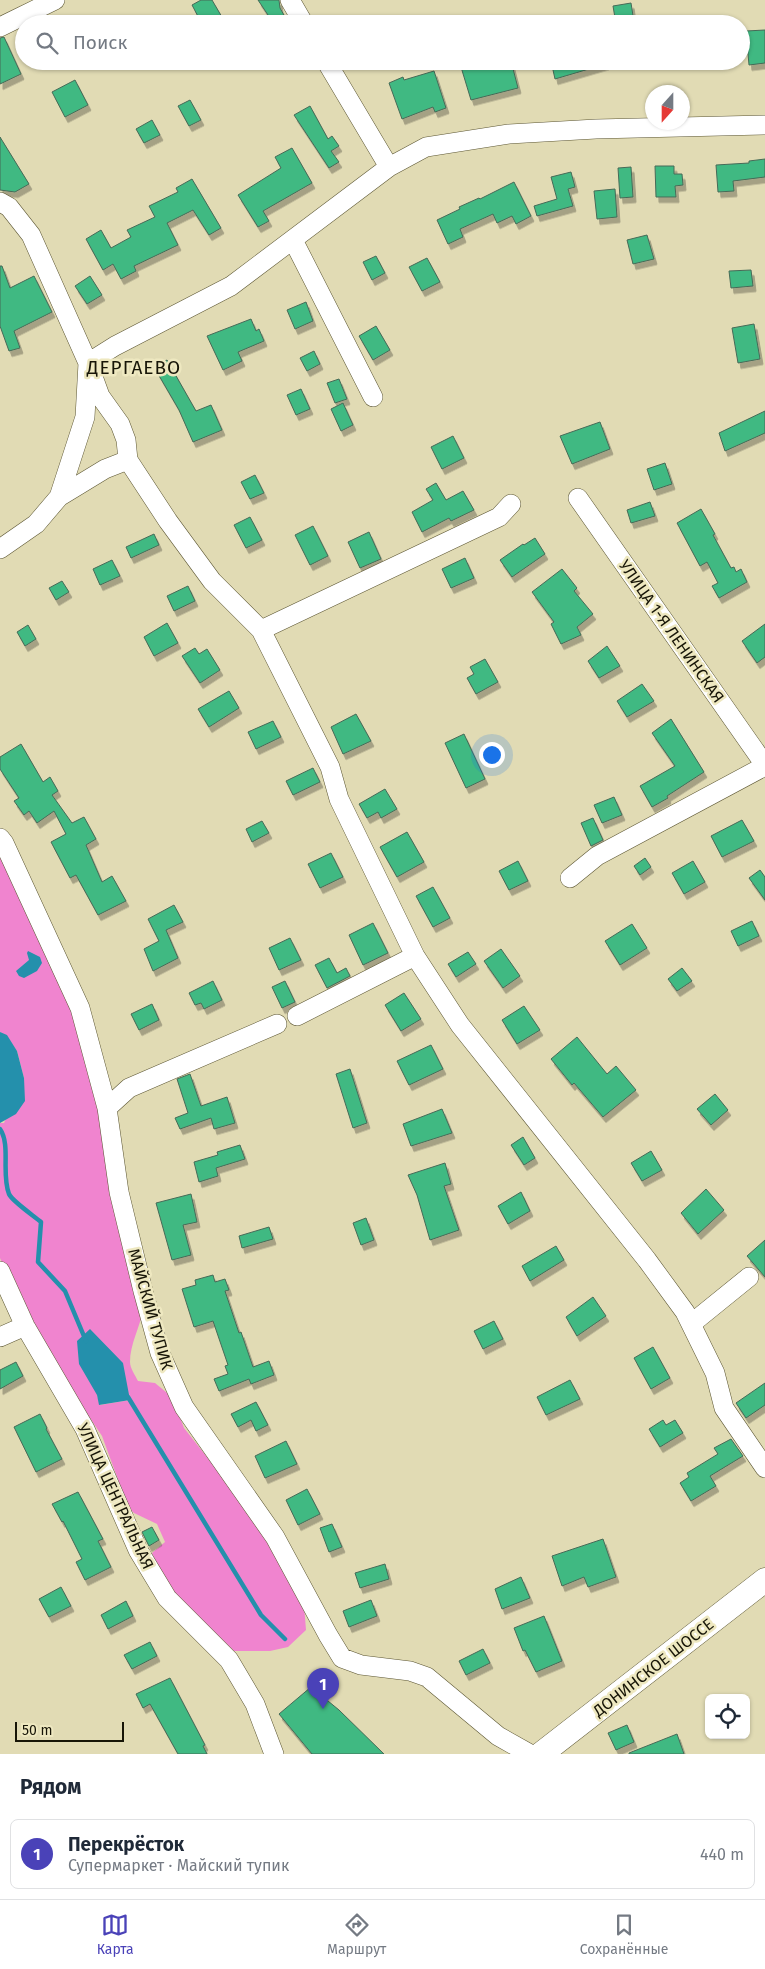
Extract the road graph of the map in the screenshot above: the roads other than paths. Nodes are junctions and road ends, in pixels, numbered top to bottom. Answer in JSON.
{"nodes":[{"id":1,"x":55,"y":0,"type":"edge"},
{"id":2,"x":290,"y":0,"type":"edge"},
{"id":3,"x":24,"y":15,"type":"edge"},
{"id":4,"x":299,"y":15,"type":"edge"},
{"id":5,"x":15,"y":20,"type":"edge"},
{"id":6,"x":0,"y":27,"type":"edge"},
{"id":7,"x":331,"y":70,"type":"edge"},
{"id":8,"x":765,"y":125,"type":"edge"},
{"id":9,"x":389,"y":168,"type":"junction"},
{"id":10,"x":0,"y":202,"type":"edge"},
{"id":11,"x":293,"y":240,"type":"junction"},
{"id":12,"x":88,"y":363,"type":"junction"},
{"id":13,"x":373,"y":397,"type":"dead end"},
{"id":14,"x":128,"y":460,"type":"junction"},
{"id":15,"x":60,"y":497,"type":"junction"},
{"id":16,"x":578,"y":498,"type":"dead end"},
{"id":17,"x":511,"y":504,"type":"dead end"},
{"id":18,"x":0,"y":549,"type":"edge"},
{"id":19,"x":261,"y":630,"type":"junction"},
{"id":20,"x":765,"y":765,"type":"edge"},
{"id":21,"x":0,"y":838,"type":"edge"},
{"id":22,"x":570,"y":878,"type":"dead end"},
{"id":23,"x":415,"y":956,"type":"junction"},
{"id":24,"x":298,"y":1016,"type":"dead end"},
{"id":25,"x":276,"y":1024,"type":"dead end"},
{"id":26,"x":107,"y":1108,"type":"junction"},
{"id":27,"x":0,"y":1270,"type":"edge"},
{"id":28,"x":749,"y":1277,"type":"dead end"},
{"id":29,"x":691,"y":1324,"type":"junction"},
{"id":30,"x":25,"y":1326,"type":"junction"},
{"id":31,"x":0,"y":1338,"type":"edge"},
{"id":32,"x":765,"y":1468,"type":"edge"},
{"id":33,"x":765,"y":1580,"type":"edge"},
{"id":34,"x":545,"y":1752,"type":"edge"},
{"id":35,"x":274,"y":1754,"type":"edge"}],
"edges":[{"from":1,"to":3,"type":"street"},
{"from":2,"to":4,"type":"street"},
{"from":5,"to":6,"type":"street"},
{"from":7,"to":9,"type":"street"},
{"from":8,"to":9,"type":"street"},
{"from":9,"to":11,"type":"street"},
{"from":10,"to":12,"type":"street"},
{"from":11,"to":12,"type":"street"},
{"from":11,"to":13,"type":"street"},
{"from":12,"to":14,"type":"street"},
{"from":12,"to":15,"type":"street"},
{"from":14,"to":15,"type":"street"},
{"from":14,"to":19,"type":"street"},
{"from":15,"to":18,"type":"street"},
{"from":16,"to":20,"type":"street","name":"УЛИЦА 1-Я ЛЕНИНСКАЯ"},
{"from":17,"to":19,"type":"street"},
{"from":19,"to":23,"type":"street"},
{"from":20,"to":22,"type":"street"},
{"from":21,"to":26,"type":"street","name":"МАЙСКИЙ ТУПИК"},
{"from":23,"to":24,"type":"street"},
{"from":23,"to":29,"type":"street"},
{"from":25,"to":26,"type":"street"},
{"from":26,"to":34,"type":"street","name":"МАЙСКИЙ ТУПИК"},
{"from":27,"to":30,"type":"street","name":"УЛИЦА ЦЕНТРАЛЬНАЯ"},
{"from":28,"to":29,"type":"street"},
{"from":29,"to":32,"type":"street"},
{"from":30,"to":31,"type":"street"},
{"from":30,"to":35,"type":"street","name":"УЛИЦА ЦЕНТРАЛЬНАЯ"},
{"from":33,"to":34,"type":"main road","name":"ДОНИНСКОЕ ШОССЕ"}]}
